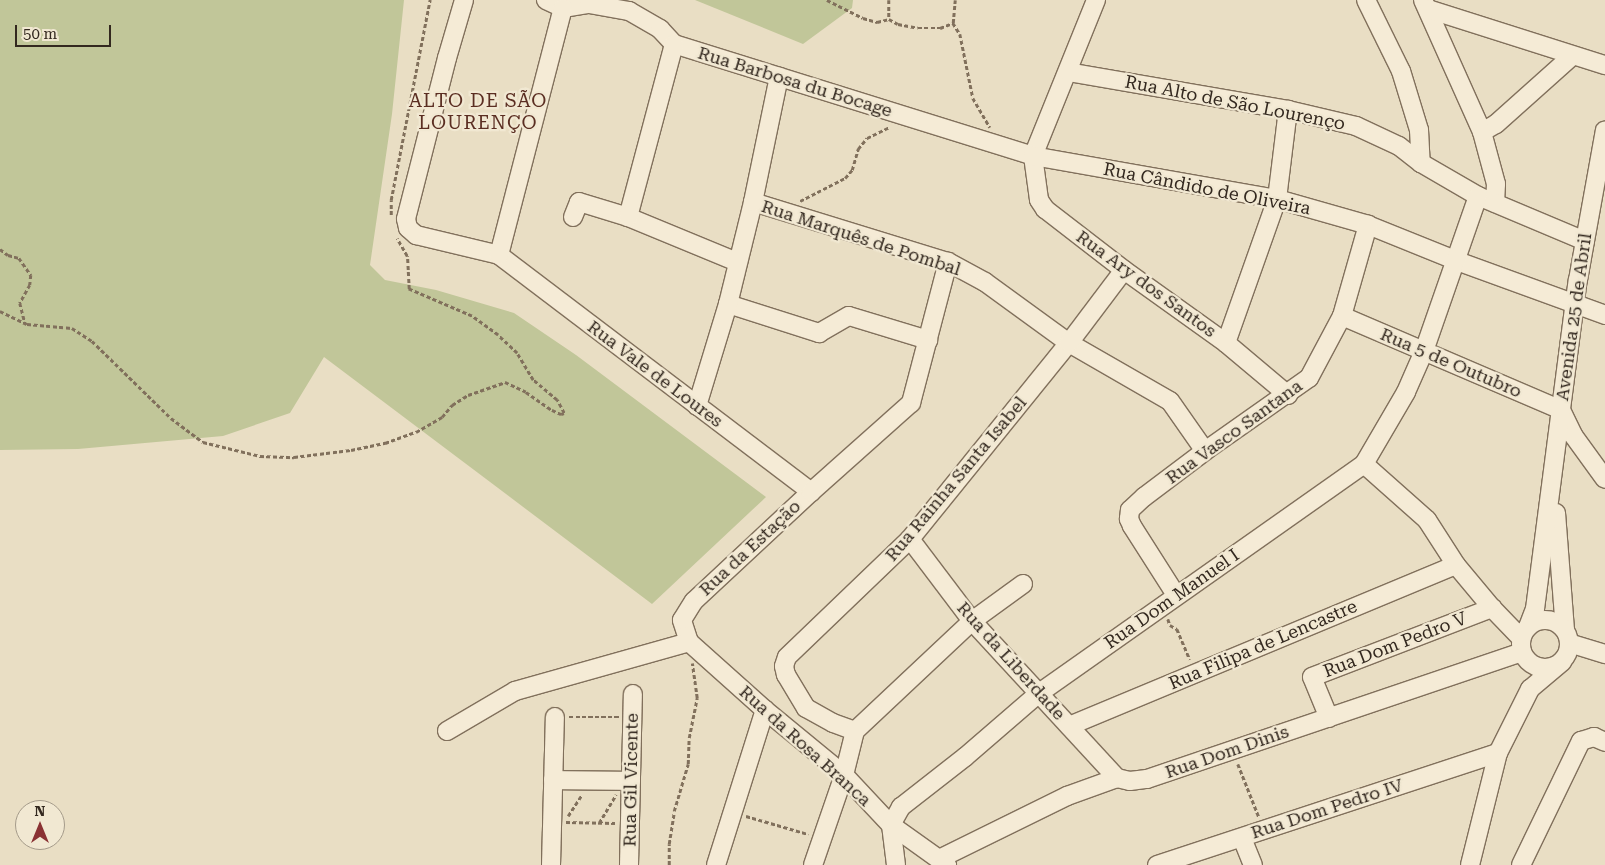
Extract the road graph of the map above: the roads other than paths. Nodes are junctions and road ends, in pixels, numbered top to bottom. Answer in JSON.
{"nodes":[{"id":1,"x":464,"y":0,"type":"edge"},
{"id":2,"x":546,"y":0,"type":"edge"},
{"id":3,"x":1096,"y":0,"type":"edge"},
{"id":4,"x":1366,"y":0,"type":"edge"},
{"id":5,"x":1426,"y":4,"type":"edge"},
{"id":6,"x":563,"y":8,"type":"junction"},
{"id":7,"x":674,"y":44,"type":"junction"},
{"id":8,"x":1572,"y":56,"type":"junction"},
{"id":9,"x":1605,"y":65,"type":"edge"},
{"id":10,"x":1068,"y":72,"type":"junction"},
{"id":11,"x":779,"y":77,"type":"junction"},
{"id":12,"x":1288,"y":110,"type":"junction"},
{"id":13,"x":1605,"y":130,"type":"edge"},
{"id":14,"x":1482,"y":132,"type":"junction"},
{"id":15,"x":1033,"y":156,"type":"junction"},
{"id":16,"x":1420,"y":163,"type":"junction"},
{"id":17,"x":1478,"y":196,"type":"junction"},
{"id":18,"x":1277,"y":199,"type":"junction"},
{"id":19,"x":753,"y":202,"type":"junction"},
{"id":20,"x":1495,"y":203,"type":"junction"},
{"id":21,"x":1598,"y":215,"type":"edge"},
{"id":22,"x":573,"y":217,"type":"dead end"},
{"id":23,"x":628,"y":217,"type":"junction"},
{"id":24,"x":1368,"y":225,"type":"junction"},
{"id":25,"x":1585,"y":241,"type":"junction"},
{"id":26,"x":499,"y":255,"type":"junction"},
{"id":27,"x":1457,"y":260,"type":"junction"},
{"id":28,"x":737,"y":262,"type":"junction"},
{"id":29,"x":948,"y":262,"type":"junction"},
{"id":30,"x":1124,"y":270,"type":"junction"},
{"id":31,"x":728,"y":304,"type":"junction"},
{"id":32,"x":1574,"y":305,"type":"junction"},
{"id":33,"x":1605,"y":315,"type":"edge"},
{"id":34,"x":1342,"y":316,"type":"junction"},
{"id":35,"x":928,"y":340,"type":"junction"},
{"id":36,"x":1069,"y":343,"type":"junction"},
{"id":37,"x":1226,"y":343,"type":"junction"},
{"id":38,"x":1424,"y":351,"type":"junction"},
{"id":39,"x":1288,"y":395,"type":"junction"},
{"id":40,"x":697,"y":406,"type":"junction"},
{"id":41,"x":1561,"y":410,"type":"junction"},
{"id":42,"x":1205,"y":451,"type":"junction"},
{"id":43,"x":1364,"y":464,"type":"junction"},
{"id":44,"x":1553,"y":475,"type":"junction"},
{"id":45,"x":1605,"y":479,"type":"edge"},
{"id":46,"x":811,"y":492,"type":"junction"},
{"id":47,"x":910,"y":539,"type":"junction"},
{"id":48,"x":1456,"y":564,"type":"junction"},
{"id":49,"x":1023,"y":584,"type":"dead end"},
{"id":50,"x":1170,"y":599,"type":"junction"},
{"id":51,"x":1492,"y":608,"type":"junction"},
{"id":52,"x":972,"y":621,"type":"junction"},
{"id":53,"x":1567,"y":637,"type":"junction"},
{"id":54,"x":1524,"y":644,"type":"junction"},
{"id":55,"x":692,"y":645,"type":"junction"},
{"id":56,"x":1605,"y":654,"type":"edge"},
{"id":57,"x":1562,"y":662,"type":"junction"},
{"id":58,"x":1530,"y":689,"type":"junction"},
{"id":59,"x":633,"y":694,"type":"dead end"},
{"id":60,"x":1038,"y":694,"type":"junction"},
{"id":61,"x":765,"y":710,"type":"junction"},
{"id":62,"x":555,"y":717,"type":"road end"},
{"id":63,"x":1329,"y":718,"type":"junction"},
{"id":64,"x":1069,"y":726,"type":"junction"},
{"id":65,"x":447,"y":731,"type":"dead end"},
{"id":66,"x":855,"y":731,"type":"junction"},
{"id":67,"x":1605,"y":742,"type":"edge"},
{"id":68,"x":1498,"y":753,"type":"junction"},
{"id":69,"x":844,"y":775,"type":"junction"},
{"id":70,"x":1117,"y":778,"type":"junction"},
{"id":71,"x":553,"y":780,"type":"junction"},
{"id":72,"x":628,"y":781,"type":"junction"},
{"id":73,"x":891,"y":825,"type":"junction"},
{"id":74,"x":1242,"y":838,"type":"junction"},
{"id":75,"x":943,"y":862,"type":"edge"},
{"id":76,"x":550,"y":865,"type":"edge"},
{"id":77,"x":629,"y":865,"type":"edge"},
{"id":78,"x":716,"y":865,"type":"edge"},
{"id":79,"x":813,"y":865,"type":"edge"},
{"id":80,"x":896,"y":865,"type":"edge"},
{"id":81,"x":1157,"y":865,"type":"edge"},
{"id":82,"x":1253,"y":865,"type":"edge"},
{"id":83,"x":1470,"y":865,"type":"edge"},
{"id":84,"x":1521,"y":865,"type":"edge"}],
"edges":[{"from":1,"to":26,"type":"street"},
{"from":2,"to":6,"type":"street"},
{"from":3,"to":10,"type":"street"},
{"from":4,"to":16,"type":"street"},
{"from":5,"to":8,"type":"street"},
{"from":5,"to":14,"type":"street"},
{"from":6,"to":7,"type":"street","name":"Rua Barbosa du Bocage"},
{"from":6,"to":26,"type":"street"},
{"from":7,"to":11,"type":"street","name":"Rua Barbosa du Bocage"},
{"from":7,"to":23,"type":"street"},
{"from":8,"to":9,"type":"street"},
{"from":8,"to":14,"type":"street"},
{"from":10,"to":12,"type":"street","name":"Rua Alto de São Lourenço"},
{"from":10,"to":15,"type":"street"},
{"from":11,"to":15,"type":"street","name":"Rua Barbosa du Bocage"},
{"from":11,"to":19,"type":"street"},
{"from":12,"to":16,"type":"street","name":"Rua Alto de São Lourenço"},
{"from":12,"to":18,"type":"street"},
{"from":13,"to":21,"type":"street","name":"Avenida 25 de Abril"},
{"from":14,"to":20,"type":"street"},
{"from":15,"to":18,"type":"street","name":"Rua Cândido de Oliveira"},
{"from":15,"to":30,"type":"street","name":"Rua Ary dos Santos"},
{"from":16,"to":17,"type":"street","name":"Rua Alto de São Lourenço"},
{"from":17,"to":20,"type":"street","name":"Rua Alto de São Lourenço"},
{"from":17,"to":27,"type":"street","name":"Rua Dom Manuel I"},
{"from":18,"to":24,"type":"street","name":"Rua Cândido de Oliveira"},
{"from":18,"to":37,"type":"street"},
{"from":19,"to":28,"type":"street"},
{"from":19,"to":29,"type":"street","name":"Rua Marquês de Pombal"},
{"from":20,"to":25,"type":"street","name":"Rua Alto de São Lourenço"},
{"from":21,"to":25,"type":"street","name":"Avenida 25 de Abril"},
{"from":22,"to":23,"type":"street"},
{"from":23,"to":28,"type":"street"},
{"from":24,"to":27,"type":"street","name":"Rua Cândido de Oliveira"},
{"from":24,"to":34,"type":"street","name":"Rua Vasco Santana"},
{"from":25,"to":32,"type":"street","name":"Avenida 25 de Abril"},
{"from":26,"to":40,"type":"street","name":"Rua Vale de Loures"},
{"from":27,"to":32,"type":"street","name":"Rua Cândido de Oliveira"},
{"from":27,"to":38,"type":"street","name":"Rua Dom Manuel I"},
{"from":28,"to":31,"type":"street"},
{"from":29,"to":35,"type":"street","name":"Rua da Estação"},
{"from":29,"to":36,"type":"street","name":"Rua Marquês de Pombal"},
{"from":30,"to":36,"type":"street","name":"Rua Rainha Santa Isabel"},
{"from":30,"to":37,"type":"street","name":"Rua Ary dos Santos"},
{"from":31,"to":35,"type":"street"},
{"from":31,"to":40,"type":"street"},
{"from":32,"to":33,"type":"street","name":"Rua Cândido de Oliveira"},
{"from":32,"to":41,"type":"street","name":"Avenida 25 de Abril"},
{"from":34,"to":38,"type":"street","name":"Rua 5 de Outubro"},
{"from":34,"to":39,"type":"street","name":"Rua Vasco Santana"},
{"from":35,"to":46,"type":"street","name":"Rua da Estação"},
{"from":36,"to":42,"type":"street","name":"Rua Marquês de Pombal"},
{"from":36,"to":47,"type":"street","name":"Rua Rainha Santa Isabel"},
{"from":37,"to":39,"type":"street","name":"Rua Ary dos Santos"},
{"from":38,"to":41,"type":"street","name":"Rua 5 de Outubro"},
{"from":38,"to":43,"type":"street","name":"Rua Dom Manuel I"},
{"from":39,"to":42,"type":"street","name":"Rua Vasco Santana"},
{"from":40,"to":46,"type":"street","name":"Rua Vale de Loures"},
{"from":41,"to":44,"type":"street","name":"Avenida 25 de Abril"},
{"from":41,"to":45,"type":"street"},
{"from":42,"to":50,"type":"street","name":"Rua Vasco Santana"},
{"from":43,"to":48,"type":"street"},
{"from":43,"to":50,"type":"street","name":"Rua Dom Manuel I"},
{"from":44,"to":53,"type":"street","name":"Avenida 25 de Abril"},
{"from":44,"to":54,"type":"street","name":"Avenida 25 de Abril"},
{"from":46,"to":55,"type":"street","name":"Rua da Estação"},
{"from":47,"to":52,"type":"street","name":"Rua da Liberdade"},
{"from":47,"to":66,"type":"street","name":"Rua Rainha Santa Isabel"},
{"from":48,"to":51,"type":"street"},
{"from":48,"to":64,"type":"street","name":"Rua Filipa de Lencastre"},
{"from":49,"to":52,"type":"street"},
{"from":50,"to":60,"type":"street","name":"Rua Dom Manuel I"},
{"from":51,"to":54,"type":"street"},
{"from":51,"to":63,"type":"street","name":"Rua Dom Pedro V"},
{"from":52,"to":60,"type":"street","name":"Rua da Liberdade"},
{"from":52,"to":66,"type":"street"},
{"from":53,"to":54,"type":"street"},
{"from":53,"to":56,"type":"street"},
{"from":53,"to":57,"type":"street"},
{"from":54,"to":57,"type":"street"},
{"from":54,"to":58,"type":"street","name":"Avenida 25 de Abril"},
{"from":54,"to":63,"type":"street","name":"Rua Dom Dinis"},
{"from":55,"to":61,"type":"street","name":"Rua da Rosa Branca"},
{"from":55,"to":65,"type":"street"},
{"from":57,"to":58,"type":"street"},
{"from":58,"to":68,"type":"street"},
{"from":59,"to":72,"type":"street","name":"Rua Gil Vicente"},
{"from":60,"to":64,"type":"street","name":"Rua da Liberdade"},
{"from":60,"to":73,"type":"street","name":"Rua Dom Manuel I"},
{"from":61,"to":69,"type":"street","name":"Rua da Rosa Branca"},
{"from":61,"to":78,"type":"street"},
{"from":62,"to":71,"type":"street"},
{"from":63,"to":70,"type":"street","name":"Rua Dom Dinis"},
{"from":64,"to":70,"type":"street","name":"Rua da Liberdade"},
{"from":66,"to":69,"type":"street"},
{"from":67,"to":84,"type":"street"},
{"from":68,"to":74,"type":"street","name":"Rua Dom Pedro IV"},
{"from":68,"to":83,"type":"street"},
{"from":69,"to":73,"type":"street","name":"Rua da Rosa Branca"},
{"from":69,"to":79,"type":"street"},
{"from":70,"to":75,"type":"street","name":"Rua Dom Dinis"},
{"from":71,"to":72,"type":"street"},
{"from":71,"to":76,"type":"street"},
{"from":72,"to":77,"type":"street","name":"Rua Gil Vicente"},
{"from":73,"to":75,"type":"street","name":"Rua da Rosa Branca"},
{"from":73,"to":80,"type":"street"},
{"from":74,"to":81,"type":"street","name":"Rua Dom Pedro IV"},
{"from":74,"to":82,"type":"street"}]}
